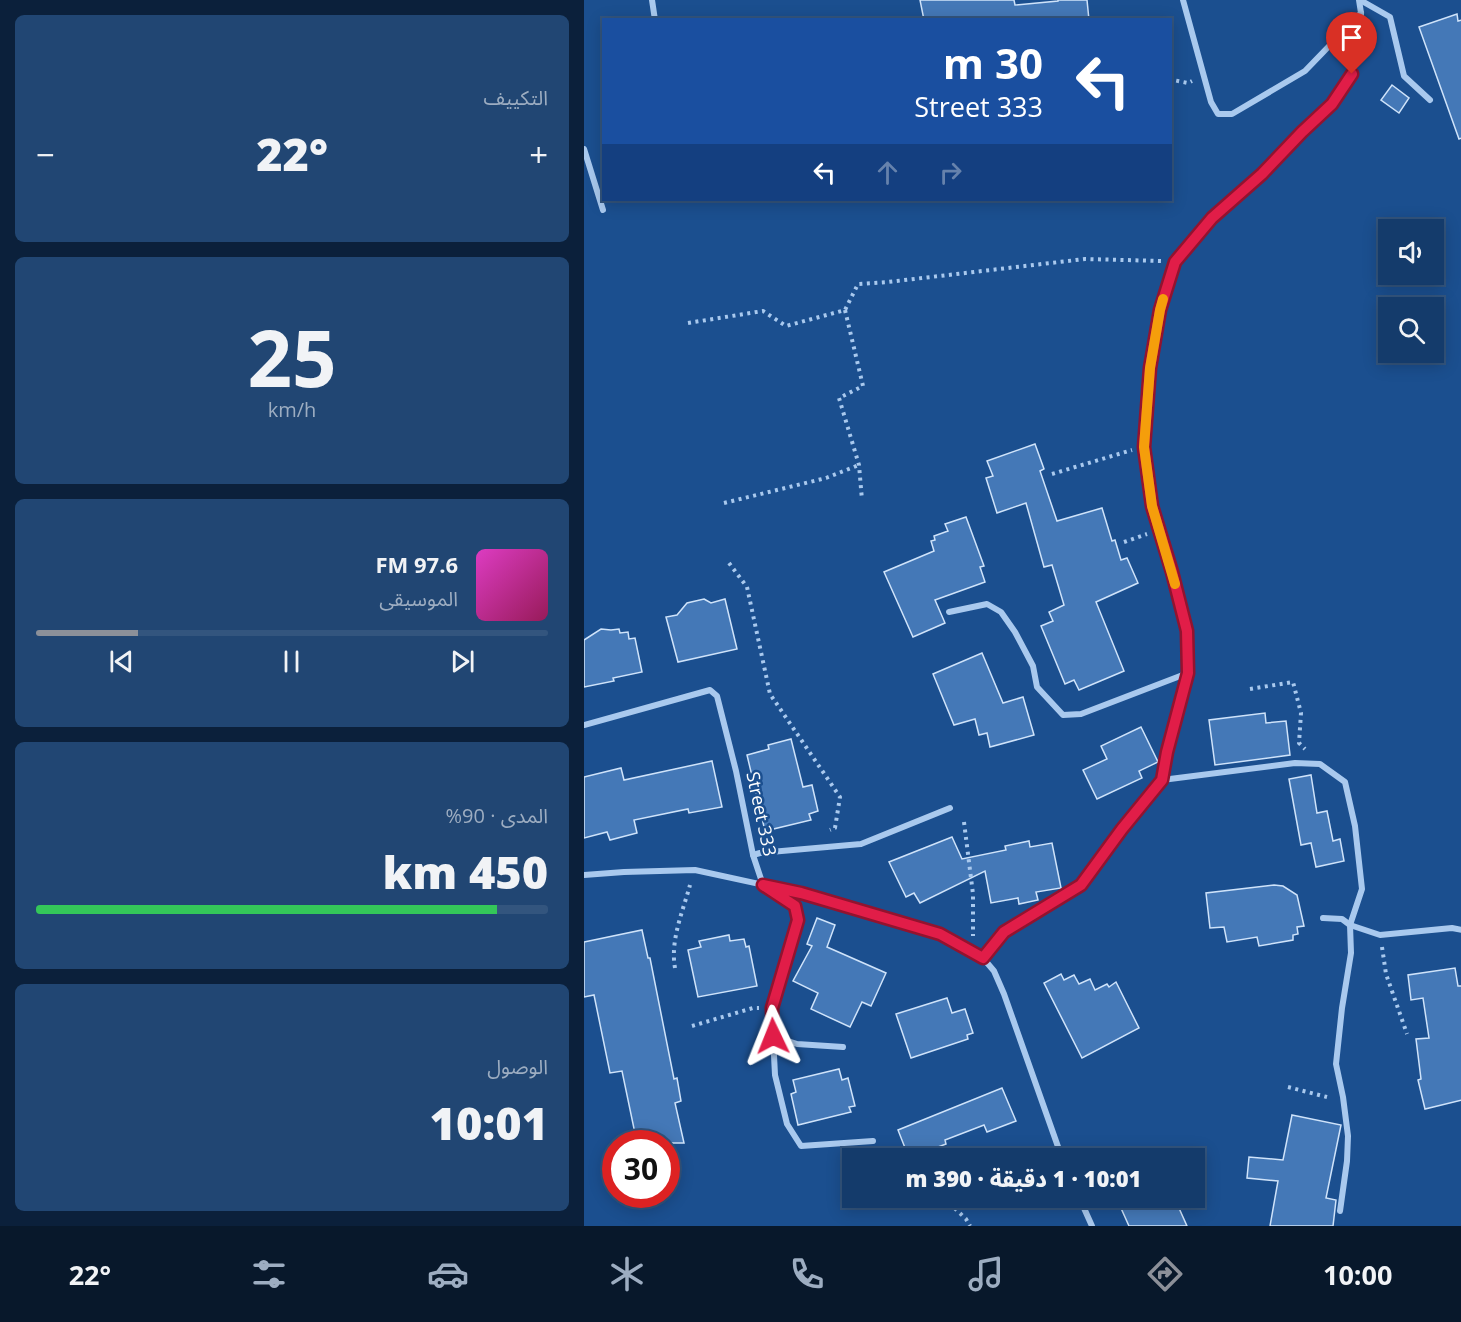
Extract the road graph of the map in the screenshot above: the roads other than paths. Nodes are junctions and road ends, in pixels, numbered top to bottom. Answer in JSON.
{"nodes":[{"id":1,"x":652,"y":0,"type":"edge"},
{"id":2,"x":1183,"y":0,"type":"edge"},
{"id":3,"x":1360,"y":0,"type":"edge"},
{"id":4,"x":1361,"y":14,"type":"junction"},
{"id":5,"x":655,"y":18,"type":"edge"},
{"id":6,"x":1430,"y":100,"type":"dead end"},
{"id":7,"x":584,"y":149,"type":"edge"},
{"id":8,"x":603,"y":210,"type":"dead end"},
{"id":9,"x":949,"y":612,"type":"dead end"},
{"id":10,"x":1188,"y":673,"type":"junction"},
{"id":11,"x":584,"y":725,"type":"edge"},
{"id":12,"x":1162,"y":780,"type":"junction"},
{"id":13,"x":950,"y":808,"type":"dead end"},
{"id":14,"x":753,"y":855,"type":"junction"},
{"id":15,"x":584,"y":875,"type":"edge"},
{"id":16,"x":763,"y":885,"type":"junction"},
{"id":17,"x":1323,"y":918,"type":"dead end"},
{"id":18,"x":1350,"y":925,"type":"junction"},
{"id":19,"x":1462,"y":930,"type":"edge"},
{"id":20,"x":983,"y":958,"type":"junction"},
{"id":21,"x":773,"y":1036,"type":"junction"},
{"id":22,"x":843,"y":1047,"type":"dead end"},
{"id":23,"x":873,"y":1141,"type":"dead end"},
{"id":24,"x":1058,"y":1148,"type":"edge"},
{"id":25,"x":1084,"y":1208,"type":"edge"},
{"id":26,"x":1340,"y":1210,"type":"dead end"},
{"id":27,"x":1092,"y":1226,"type":"edge"}],
"edges":[{"from":1,"to":5,"type":"street"},
{"from":2,"to":4,"type":"street"},
{"from":3,"to":4,"type":"street"},
{"from":3,"to":6,"type":"street"},
{"from":4,"to":10,"type":"street"},
{"from":7,"to":8,"type":"street"},
{"from":9,"to":10,"type":"street"},
{"from":10,"to":12,"type":"street"},
{"from":11,"to":14,"type":"street","name":"Street 333"},
{"from":12,"to":18,"type":"street"},
{"from":12,"to":20,"type":"street"},
{"from":13,"to":14,"type":"street"},
{"from":14,"to":16,"type":"street","name":"Street 333"},
{"from":15,"to":16,"type":"street"},
{"from":16,"to":20,"type":"street"},
{"from":16,"to":21,"type":"street","name":"Street 333"},
{"from":17,"to":18,"type":"street"},
{"from":18,"to":19,"type":"street"},
{"from":18,"to":26,"type":"street"},
{"from":20,"to":24,"type":"street"},
{"from":21,"to":22,"type":"street"},
{"from":21,"to":23,"type":"street","name":"Street 333"},
{"from":25,"to":27,"type":"street"}]}
